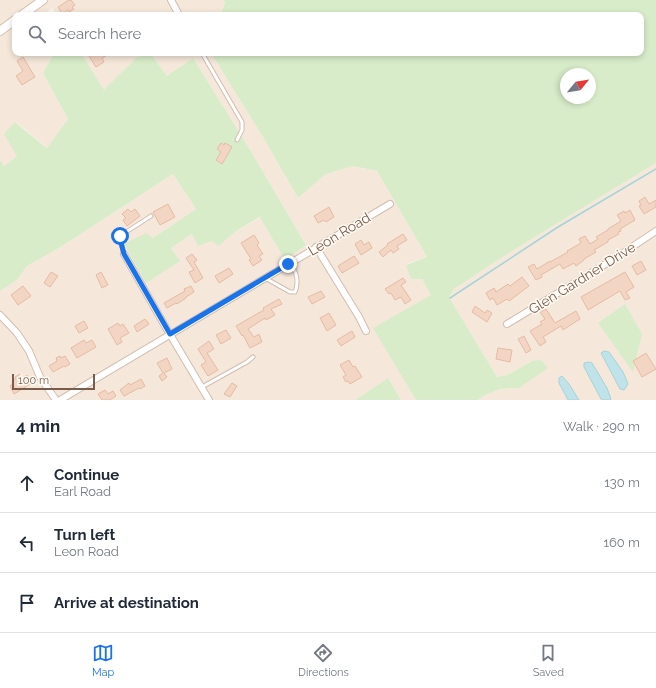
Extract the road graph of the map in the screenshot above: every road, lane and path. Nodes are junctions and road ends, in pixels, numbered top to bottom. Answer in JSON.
{"nodes":[{"id":1,"x":43,"y":0,"type":"edge"},
{"id":2,"x":170,"y":0,"type":"edge"},
{"id":3,"x":26,"y":12,"type":"edge"},
{"id":4,"x":178,"y":12,"type":"edge"},
{"id":5,"x":12,"y":22,"type":"edge"},
{"id":6,"x":0,"y":31,"type":"edge"},
{"id":7,"x":204,"y":56,"type":"edge"},
{"id":8,"x":237,"y":140,"type":"dead end"},
{"id":9,"x":390,"y":204,"type":"dead end"},
{"id":10,"x":151,"y":216,"type":"dead end"},
{"id":11,"x":656,"y":231,"type":"edge"},
{"id":12,"x":316,"y":247,"type":"junction"},
{"id":13,"x":124,"y":254,"type":"joint"},
{"id":14,"x":288,"y":264,"type":"junction"},
{"id":15,"x":265,"y":278,"type":"junction"},
{"id":16,"x":0,"y":315,"type":"edge"},
{"id":17,"x":506,"y":324,"type":"dead end"},
{"id":18,"x":366,"y":331,"type":"dead end"},
{"id":19,"x":170,"y":334,"type":"junction"},
{"id":20,"x":253,"y":357,"type":"dead end"},
{"id":21,"x":202,"y":387,"type":"junction"},
{"id":22,"x":56,"y":400,"type":"edge"},
{"id":23,"x":60,"y":400,"type":"edge"},
{"id":24,"x":209,"y":400,"type":"edge"}],
"edges":[{"from":1,"to":3,"type":"street"},
{"from":2,"to":4,"type":"street"},
{"from":5,"to":6,"type":"street"},
{"from":7,"to":8,"type":"lane"},
{"from":9,"to":12,"type":"street","name":"Leon Road"},
{"from":10,"to":13,"type":"lane"},
{"from":11,"to":17,"type":"street","name":"Glen Gardner Drive"},
{"from":12,"to":14,"type":"street","name":"Leon Road"},
{"from":12,"to":18,"type":"street"},
{"from":13,"to":19,"type":"street"},
{"from":14,"to":15,"type":"street","name":"Leon Road"},
{"from":14,"to":15,"type":"lane"},
{"from":15,"to":19,"type":"street","name":"Leon Road"},
{"from":16,"to":22,"type":"street"},
{"from":19,"to":21,"type":"street"},
{"from":19,"to":23,"type":"street","name":"Leon Road"},
{"from":20,"to":21,"type":"lane"},
{"from":21,"to":24,"type":"street"}]}
